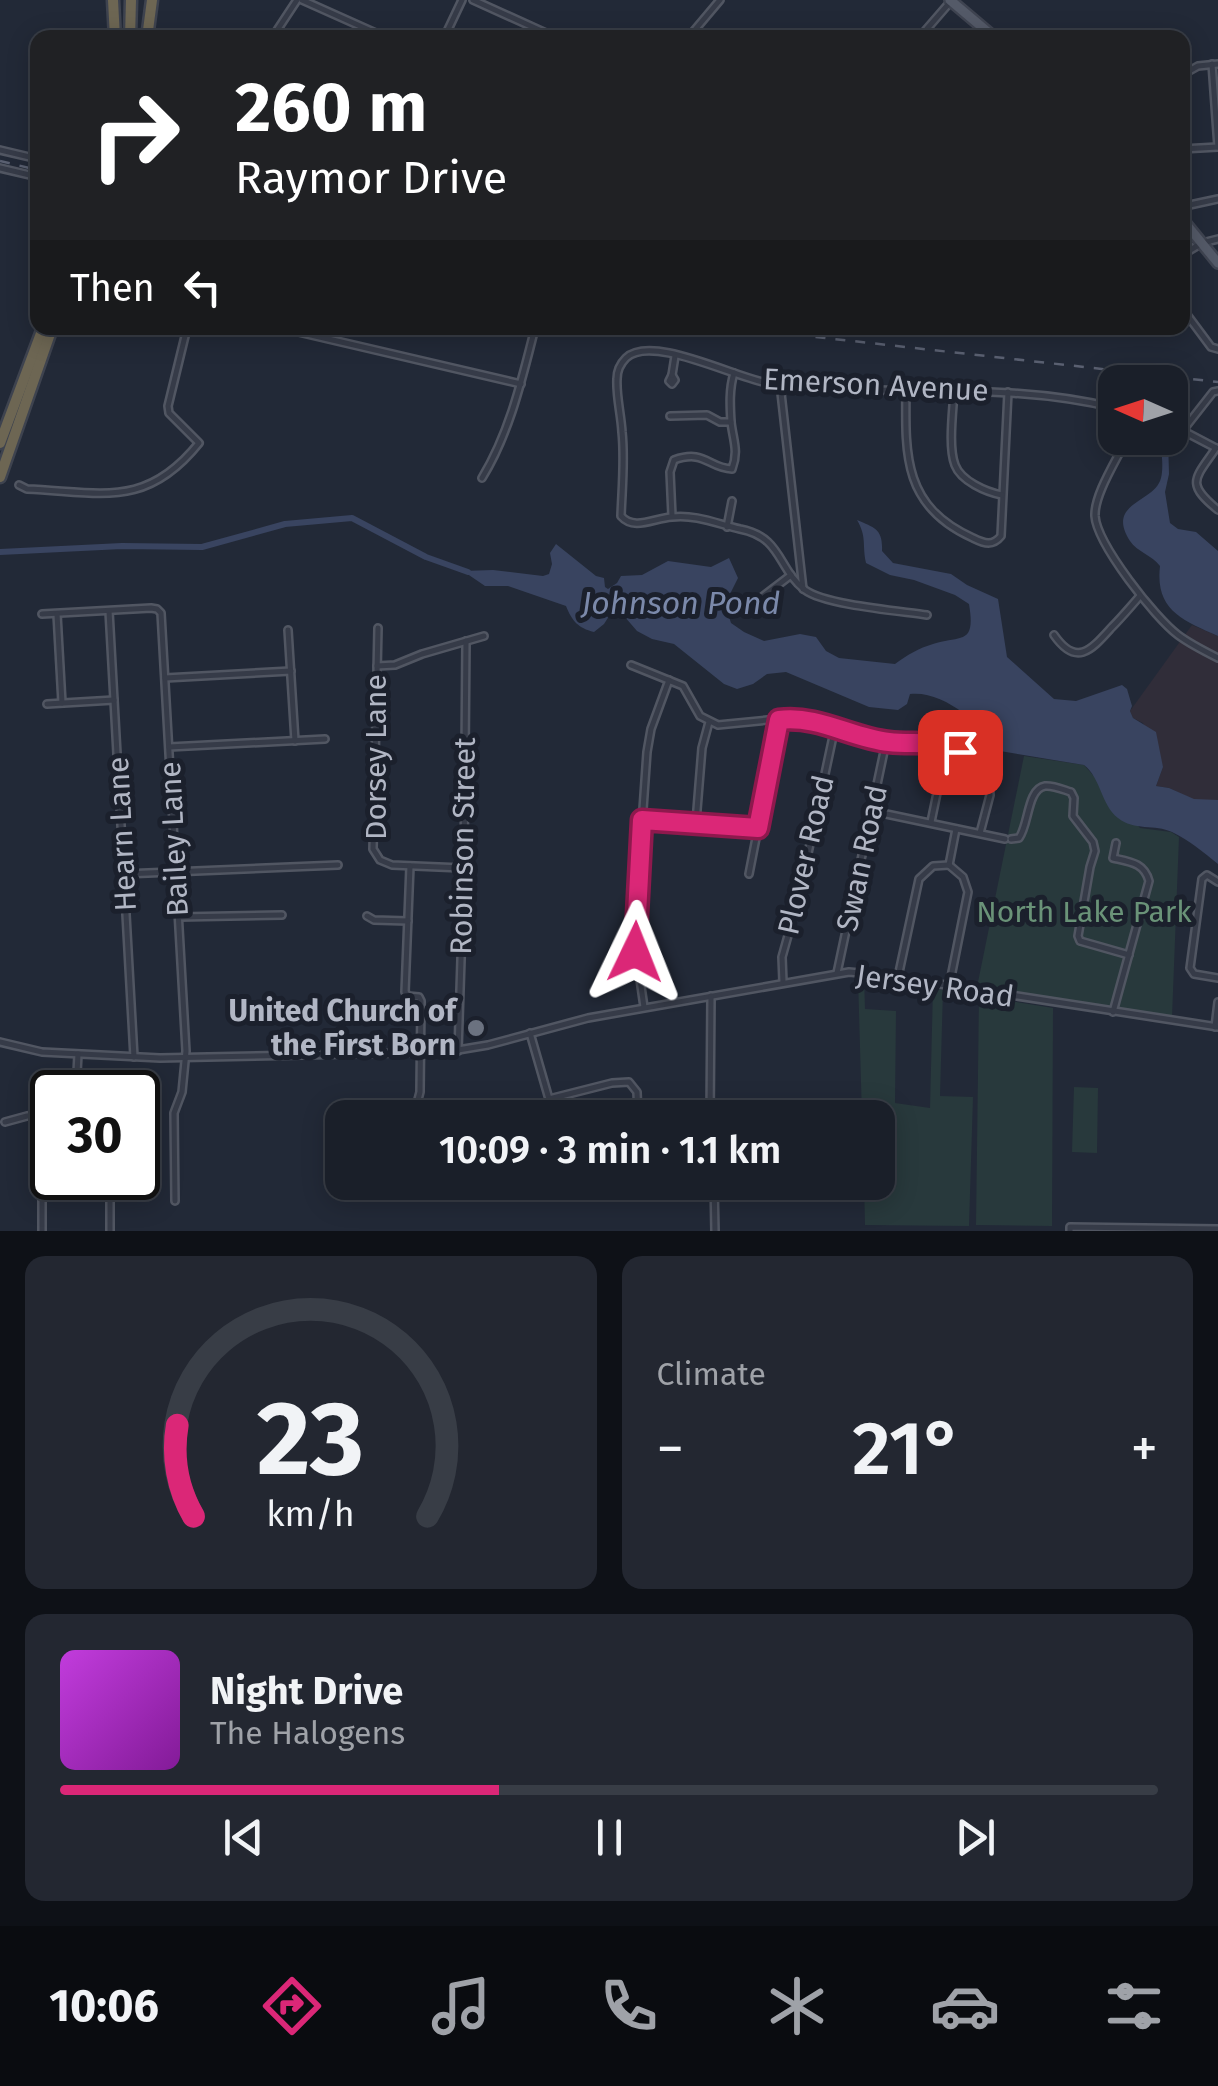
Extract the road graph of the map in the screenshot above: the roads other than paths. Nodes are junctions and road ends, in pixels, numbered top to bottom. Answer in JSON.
{"nodes":[{"id":1,"x":113,"y":0,"type":"edge"},
{"id":2,"x":128,"y":0,"type":"edge"},
{"id":3,"x":152,"y":0,"type":"edge"},
{"id":4,"x":299,"y":0,"type":"edge"},
{"id":5,"x":462,"y":0,"type":"edge"},
{"id":6,"x":473,"y":0,"type":"edge"},
{"id":7,"x":720,"y":0,"type":"edge"},
{"id":8,"x":954,"y":2,"type":"edge"},
{"id":9,"x":115,"y":30,"type":"edge"},
{"id":10,"x":126,"y":30,"type":"edge"},
{"id":11,"x":148,"y":30,"type":"edge"},
{"id":12,"x":278,"y":30,"type":"edge"},
{"id":13,"x":369,"y":30,"type":"edge"},
{"id":14,"x":448,"y":30,"type":"edge"},
{"id":15,"x":539,"y":30,"type":"edge"},
{"id":16,"x":695,"y":30,"type":"edge"},
{"id":17,"x":927,"y":30,"type":"edge"},
{"id":18,"x":985,"y":30,"type":"edge"},
{"id":19,"x":1215,"y":64,"type":"edge"},
{"id":20,"x":1190,"y":69,"type":"edge"},
{"id":21,"x":1216,"y":107,"type":"edge"},
{"id":22,"x":1218,"y":147,"type":"edge"},
{"id":23,"x":1190,"y":149,"type":"edge"},
{"id":24,"x":0,"y":150,"type":"edge"},
{"id":25,"x":30,"y":157,"type":"edge"},
{"id":26,"x":0,"y":168,"type":"edge"},
{"id":27,"x":30,"y":175,"type":"edge"},
{"id":28,"x":1218,"y":199,"type":"edge"},
{"id":29,"x":1190,"y":202,"type":"edge"},
{"id":30,"x":1190,"y":228,"type":"edge"},
{"id":31,"x":1218,"y":239,"type":"edge"},
{"id":32,"x":1202,"y":242,"type":"junction"},
{"id":33,"x":1190,"y":250,"type":"edge"},
{"id":34,"x":1218,"y":263,"type":"edge"},
{"id":35,"x":1190,"y":319,"type":"edge"},
{"id":36,"x":40,"y":335,"type":"edge"},
{"id":37,"x":50,"y":335,"type":"edge"},
{"id":38,"x":185,"y":335,"type":"edge"},
{"id":39,"x":311,"y":335,"type":"edge"},
{"id":40,"x":533,"y":335,"type":"edge"},
{"id":41,"x":1218,"y":349,"type":"edge"},
{"id":42,"x":674,"y":356,"type":"junction"},
{"id":43,"x":734,"y":373,"type":"junction"},
{"id":44,"x":672,"y":374,"type":"dead end"},
{"id":45,"x":521,"y":384,"type":"junction"},
{"id":46,"x":780,"y":384,"type":"junction"},
{"id":47,"x":906,"y":390,"type":"junction"},
{"id":48,"x":954,"y":390,"type":"junction"},
{"id":49,"x":1218,"y":391,"type":"edge"},
{"id":50,"x":1008,"y":392,"type":"junction"},
{"id":51,"x":1098,"y":404,"type":"edge"},
{"id":52,"x":670,"y":416,"type":"dead end"},
{"id":53,"x":731,"y":422,"type":"junction"},
{"id":54,"x":1188,"y":425,"type":"edge"},
{"id":55,"x":1188,"y":432,"type":"edge"},
{"id":56,"x":0,"y":444,"type":"edge"},
{"id":57,"x":1217,"y":449,"type":"edge"},
{"id":58,"x":1119,"y":455,"type":"edge"},
{"id":59,"x":0,"y":477,"type":"edge"},
{"id":60,"x":482,"y":478,"type":"dead end"},
{"id":61,"x":19,"y":485,"type":"dead end"},
{"id":62,"x":1002,"y":496,"type":"junction"},
{"id":63,"x":732,"y":501,"type":"dead end"},
{"id":64,"x":1218,"y":510,"type":"edge"},
{"id":65,"x":672,"y":516,"type":"junction"},
{"id":66,"x":727,"y":527,"type":"junction"},
{"id":67,"x":791,"y":575,"type":"junction"},
{"id":68,"x":804,"y":589,"type":"junction"},
{"id":69,"x":1140,"y":596,"type":"junction"},
{"id":70,"x":753,"y":604,"type":"dead end"},
{"id":71,"x":109,"y":610,"type":"junction"},
{"id":72,"x":42,"y":614,"type":"dead end"},
{"id":73,"x":56,"y":614,"type":"junction"},
{"id":74,"x":927,"y":615,"type":"dead end"},
{"id":75,"x":378,"y":628,"type":"dead end"},
{"id":76,"x":288,"y":630,"type":"dead end"},
{"id":77,"x":1054,"y":635,"type":"dead end"},
{"id":78,"x":484,"y":636,"type":"dead end"},
{"id":79,"x":466,"y":641,"type":"junction"},
{"id":80,"x":1218,"y":658,"type":"edge"},
{"id":81,"x":377,"y":666,"type":"junction"},
{"id":82,"x":630,"y":666,"type":"dead end"},
{"id":83,"x":291,"y":671,"type":"junction"},
{"id":84,"x":165,"y":678,"type":"junction"},
{"id":85,"x":669,"y":680,"type":"junction"},
{"id":86,"x":114,"y":700,"type":"junction"},
{"id":87,"x":62,"y":703,"type":"junction"},
{"id":88,"x":48,"y":704,"type":"dead end"},
{"id":89,"x":779,"y":720,"type":"junction"},
{"id":90,"x":710,"y":722,"type":"junction"},
{"id":91,"x":835,"y":727,"type":"junction"},
{"id":92,"x":325,"y":740,"type":"dead end"},
{"id":93,"x":295,"y":741,"type":"junction"},
{"id":94,"x":886,"y":742,"type":"junction"},
{"id":95,"x":947,"y":745,"type":"junction"},
{"id":96,"x":169,"y":747,"type":"junction"},
{"id":97,"x":872,"y":810,"type":"junction"},
{"id":98,"x":642,"y":820,"type":"junction"},
{"id":99,"x":931,"y":822,"type":"junction"},
{"id":100,"x":696,"y":823,"type":"junction"},
{"id":101,"x":758,"y":828,"type":"junction"},
{"id":102,"x":956,"y":829,"type":"junction"},
{"id":103,"x":980,"y":833,"type":"junction"},
{"id":104,"x":1116,"y":843,"type":"dead end"},
{"id":105,"x":338,"y":865,"type":"dead end"},
{"id":106,"x":949,"y":865,"type":"junction"},
{"id":107,"x":410,"y":866,"type":"junction"},
{"id":108,"x":464,"y":868,"type":"junction"},
{"id":109,"x":176,"y":872,"type":"junction"},
{"id":110,"x":124,"y":874,"type":"junction"},
{"id":111,"x":749,"y":874,"type":"dead end"},
{"id":112,"x":1218,"y":882,"type":"edge"},
{"id":113,"x":282,"y":915,"type":"dead end"},
{"id":114,"x":368,"y":916,"type":"dead end"},
{"id":115,"x":178,"y":917,"type":"junction"},
{"id":116,"x":408,"y":922,"type":"junction"},
{"id":117,"x":1130,"y":956,"type":"junction"},
{"id":118,"x":837,"y":973,"type":"junction"},
{"id":119,"x":898,"y":978,"type":"junction"},
{"id":120,"x":1218,"y":978,"type":"edge"},
{"id":121,"x":783,"y":982,"type":"junction"},
{"id":122,"x":949,"y":987,"type":"junction"},
{"id":123,"x":711,"y":996,"type":"junction"},
{"id":124,"x":1218,"y":1002,"type":"edge"},
{"id":125,"x":644,"y":1008,"type":"junction"},
{"id":126,"x":1113,"y":1012,"type":"junction"},
{"id":127,"x":1216,"y":1027,"type":"edge"},
{"id":128,"x":530,"y":1034,"type":"junction"},
{"id":129,"x":0,"y":1042,"type":"edge"},
{"id":130,"x":458,"y":1051,"type":"junction"},
{"id":131,"x":419,"y":1053,"type":"junction"},
{"id":132,"x":78,"y":1054,"type":"junction"},
{"id":133,"x":134,"y":1057,"type":"junction"},
{"id":134,"x":185,"y":1058,"type":"junction"},
{"id":135,"x":77,"y":1070,"type":"edge"},
{"id":136,"x":549,"y":1099,"type":"joint"},
{"id":137,"x":418,"y":1100,"type":"edge"},
{"id":138,"x":637,"y":1100,"type":"edge"},
{"id":139,"x":710,"y":1100,"type":"edge"},
{"id":140,"x":30,"y":1116,"type":"edge"},
{"id":141,"x":5,"y":1122,"type":"dead end"},
{"id":142,"x":42,"y":1200,"type":"edge"},
{"id":143,"x":110,"y":1200,"type":"edge"},
{"id":144,"x":714,"y":1200,"type":"edge"},
{"id":145,"x":175,"y":1201,"type":"dead end"},
{"id":146,"x":1218,"y":1228,"type":"edge"},
{"id":147,"x":1070,"y":1229,"type":"edge"},
{"id":148,"x":42,"y":1231,"type":"edge"},
{"id":149,"x":110,"y":1231,"type":"edge"},
{"id":150,"x":715,"y":1231,"type":"edge"}],
"edges":[{"from":1,"to":9,"type":"highway"},
{"from":2,"to":10,"type":"highway"},
{"from":3,"to":11,"type":"highway"},
{"from":4,"to":12,"type":"street"},
{"from":4,"to":13,"type":"street"},
{"from":5,"to":14,"type":"street"},
{"from":6,"to":15,"type":"street"},
{"from":7,"to":16,"type":"street"},
{"from":8,"to":17,"type":"street"},
{"from":8,"to":18,"type":"main road"},
{"from":19,"to":20,"type":"street"},
{"from":19,"to":21,"type":"street"},
{"from":21,"to":22,"type":"street"},
{"from":22,"to":23,"type":"street"},
{"from":24,"to":25,"type":"street"},
{"from":26,"to":27,"type":"street"},
{"from":28,"to":29,"type":"street"},
{"from":30,"to":32,"type":"main road"},
{"from":31,"to":32,"type":"street"},
{"from":32,"to":33,"type":"street"},
{"from":32,"to":34,"type":"main road"},
{"from":35,"to":41,"type":"street"},
{"from":36,"to":56,"type":"highway"},
{"from":37,"to":59,"type":"highway"},
{"from":38,"to":61,"type":"street"},
{"from":39,"to":45,"type":"street"},
{"from":40,"to":45,"type":"street"},
{"from":42,"to":43,"type":"street","name":"Emerson Avenue"},
{"from":42,"to":44,"type":"street"},
{"from":42,"to":65,"type":"street","name":"Emerson Avenue"},
{"from":43,"to":46,"type":"street","name":"Emerson Avenue"},
{"from":43,"to":53,"type":"street"},
{"from":45,"to":60,"type":"street"},
{"from":46,"to":47,"type":"street","name":"Emerson Avenue"},
{"from":46,"to":68,"type":"street"},
{"from":47,"to":48,"type":"street","name":"Emerson Avenue"},
{"from":47,"to":62,"type":"street"},
{"from":48,"to":50,"type":"street","name":"Emerson Avenue"},
{"from":48,"to":62,"type":"street"},
{"from":49,"to":54,"type":"street"},
{"from":50,"to":51,"type":"street","name":"Emerson Avenue"},
{"from":50,"to":62,"type":"street"},
{"from":52,"to":53,"type":"street"},
{"from":53,"to":65,"type":"street"},
{"from":55,"to":57,"type":"street"},
{"from":57,"to":64,"type":"street"},
{"from":58,"to":69,"type":"street"},
{"from":63,"to":66,"type":"street"},
{"from":65,"to":66,"type":"street"},
{"from":66,"to":67,"type":"street"},
{"from":67,"to":68,"type":"street"},
{"from":67,"to":70,"type":"street"},
{"from":68,"to":74,"type":"street"},
{"from":69,"to":77,"type":"street"},
{"from":69,"to":80,"type":"street"},
{"from":71,"to":73,"type":"street"},
{"from":71,"to":84,"type":"street","name":"Bailey Lane"},
{"from":71,"to":86,"type":"street","name":"Hearn Lane"},
{"from":72,"to":73,"type":"street"},
{"from":73,"to":87,"type":"street"},
{"from":75,"to":81,"type":"street","name":"Dorsey Lane"},
{"from":76,"to":83,"type":"street"},
{"from":78,"to":79,"type":"street"},
{"from":79,"to":81,"type":"street"},
{"from":79,"to":108,"type":"street","name":"Robinson Street"},
{"from":81,"to":107,"type":"street","name":"Dorsey Lane"},
{"from":82,"to":85,"type":"street"},
{"from":83,"to":84,"type":"street"},
{"from":83,"to":93,"type":"street"},
{"from":84,"to":96,"type":"street","name":"Bailey Lane"},
{"from":85,"to":90,"type":"street"},
{"from":85,"to":98,"type":"street"},
{"from":86,"to":87,"type":"street"},
{"from":86,"to":110,"type":"street","name":"Hearn Lane"},
{"from":87,"to":88,"type":"street"},
{"from":89,"to":90,"type":"street"},
{"from":89,"to":91,"type":"street"},
{"from":89,"to":101,"type":"street"},
{"from":90,"to":100,"type":"street"},
{"from":91,"to":94,"type":"street"},
{"from":91,"to":121,"type":"street","name":"Plover Road"},
{"from":92,"to":93,"type":"street","name":"Dorsey Lane"},
{"from":93,"to":96,"type":"street","name":"Dorsey Lane"},
{"from":94,"to":95,"type":"street"},
{"from":94,"to":97,"type":"street","name":"Swan Road"},
{"from":95,"to":99,"type":"street"},
{"from":95,"to":103,"type":"street"},
{"from":96,"to":109,"type":"street","name":"Bailey Lane"},
{"from":97,"to":99,"type":"street"},
{"from":97,"to":118,"type":"street","name":"Swan Road"},
{"from":98,"to":100,"type":"street"},
{"from":98,"to":125,"type":"street"},
{"from":99,"to":102,"type":"street"},
{"from":100,"to":101,"type":"street"},
{"from":101,"to":111,"type":"street"},
{"from":102,"to":103,"type":"street"},
{"from":102,"to":106,"type":"street"},
{"from":103,"to":117,"type":"street"},
{"from":104,"to":117,"type":"street"},
{"from":105,"to":109,"type":"street"},
{"from":106,"to":119,"type":"street"},
{"from":106,"to":122,"type":"street"},
{"from":107,"to":108,"type":"street","name":"Dorsey Lane"},
{"from":107,"to":116,"type":"street"},
{"from":108,"to":130,"type":"street","name":"Robinson Street"},
{"from":109,"to":110,"type":"street"},
{"from":109,"to":115,"type":"street","name":"Bailey Lane"},
{"from":110,"to":133,"type":"street","name":"Hearn Lane"},
{"from":112,"to":120,"type":"street"},
{"from":113,"to":115,"type":"street"},
{"from":114,"to":116,"type":"street"},
{"from":115,"to":134,"type":"street","name":"Bailey Lane"},
{"from":116,"to":131,"type":"street"},
{"from":117,"to":126,"type":"street"},
{"from":118,"to":119,"type":"street","name":"Jersey Road"},
{"from":118,"to":121,"type":"street","name":"Jersey Road"},
{"from":119,"to":122,"type":"street","name":"Jersey Road"},
{"from":121,"to":123,"type":"street","name":"Jersey Road"},
{"from":122,"to":126,"type":"street","name":"Jersey Road"},
{"from":123,"to":125,"type":"street","name":"Jersey Road"},
{"from":123,"to":139,"type":"street"},
{"from":124,"to":127,"type":"street"},
{"from":125,"to":128,"type":"street","name":"Jersey Road"},
{"from":126,"to":127,"type":"street","name":"Jersey Road"},
{"from":128,"to":130,"type":"street","name":"Jersey Road"},
{"from":128,"to":136,"type":"street"},
{"from":129,"to":132,"type":"street","name":"Jersey Road"},
{"from":130,"to":131,"type":"street","name":"Jersey Road"},
{"from":131,"to":134,"type":"street","name":"Jersey Road"},
{"from":131,"to":137,"type":"street"},
{"from":132,"to":133,"type":"street","name":"Jersey Road"},
{"from":132,"to":135,"type":"street"},
{"from":133,"to":134,"type":"street","name":"Jersey Road"},
{"from":134,"to":145,"type":"street","name":"Bailey Lane"},
{"from":136,"to":138,"type":"street"},
{"from":140,"to":141,"type":"street"},
{"from":142,"to":148,"type":"street"},
{"from":143,"to":149,"type":"street"},
{"from":144,"to":150,"type":"street"},
{"from":146,"to":147,"type":"street"}]}
